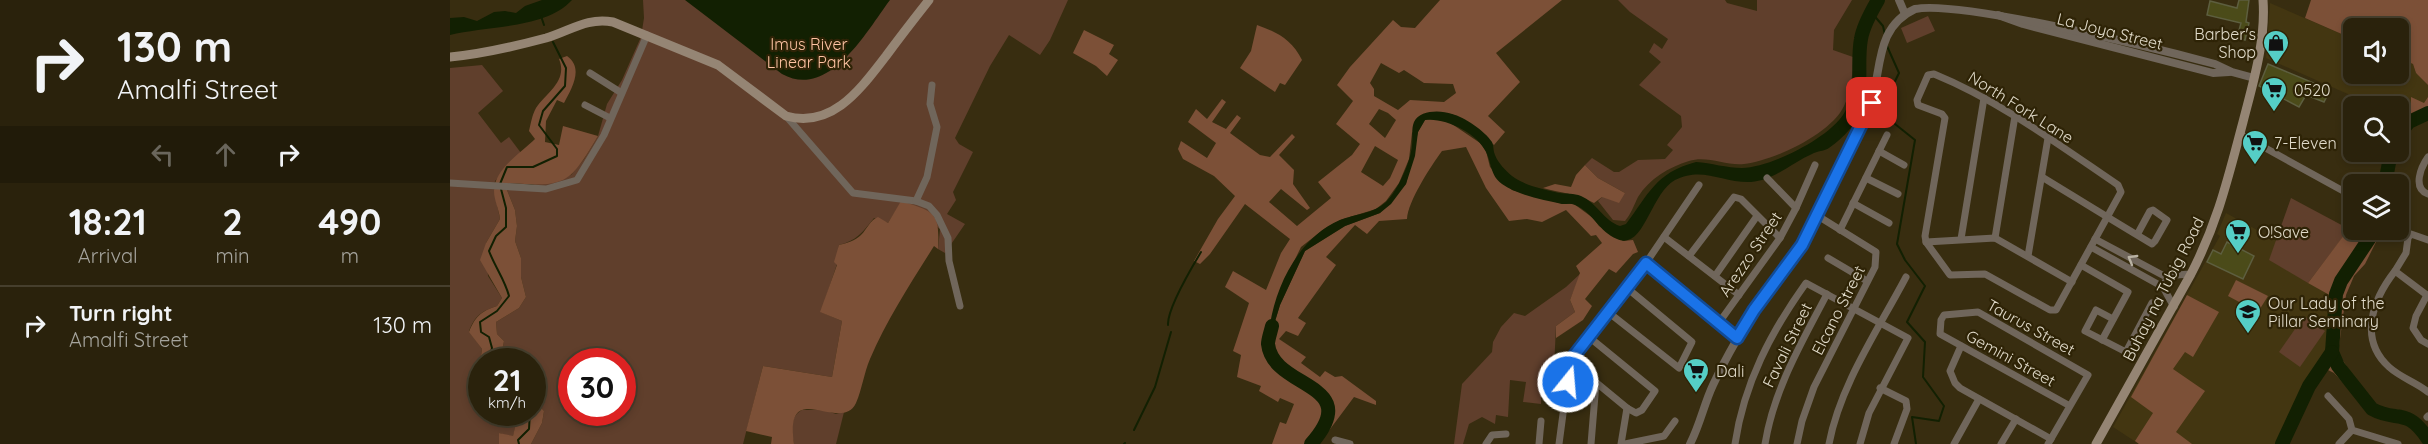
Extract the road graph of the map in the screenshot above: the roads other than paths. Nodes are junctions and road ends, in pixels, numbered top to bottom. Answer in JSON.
{"nodes":[{"id":1,"x":929,"y":0,"type":"edge"},
{"id":2,"x":1899,"y":0,"type":"edge"},
{"id":3,"x":2262,"y":0,"type":"edge"},
{"id":4,"x":1903,"y":16,"type":"junction"},
{"id":5,"x":647,"y":34,"type":"junction"},
{"id":6,"x":450,"y":57,"type":"edge"},
{"id":7,"x":590,"y":73,"type":"dead end"},
{"id":8,"x":2254,"y":78,"type":"junction"},
{"id":9,"x":932,"y":84,"type":"dead end"},
{"id":10,"x":620,"y":92,"type":"junction"},
{"id":11,"x":1984,"y":98,"type":"junction"},
{"id":12,"x":585,"y":105,"type":"dead end"},
{"id":13,"x":786,"y":116,"type":"junction"},
{"id":14,"x":2015,"y":116,"type":"junction"},
{"id":15,"x":610,"y":118,"type":"junction"},
{"id":16,"x":2240,"y":134,"type":"junction"},
{"id":17,"x":1887,"y":135,"type":"dead end"},
{"id":18,"x":2048,"y":138,"type":"junction"},
{"id":19,"x":1879,"y":152,"type":"junction"},
{"id":20,"x":2428,"y":157,"type":"edge"},
{"id":21,"x":1815,"y":165,"type":"dead end"},
{"id":22,"x":1904,"y":165,"type":"dead end"},
{"id":23,"x":2042,"y":177,"type":"junction"},
{"id":24,"x":1767,"y":178,"type":"dead end"},
{"id":25,"x":1866,"y":178,"type":"junction"},
{"id":26,"x":450,"y":183,"type":"edge"},
{"id":27,"x":1699,"y":185,"type":"dead end"},
{"id":28,"x":2343,"y":191,"type":"edge"},
{"id":29,"x":1898,"y":194,"type":"dead end"},
{"id":30,"x":2428,"y":194,"type":"edge"},
{"id":31,"x":916,"y":201,"type":"junction"},
{"id":32,"x":1853,"y":203,"type":"junction"},
{"id":33,"x":1796,"y":208,"type":"junction"},
{"id":34,"x":1757,"y":216,"type":"junction"},
{"id":35,"x":1818,"y":216,"type":"junction"},
{"id":36,"x":2107,"y":217,"type":"junction"},
{"id":37,"x":1889,"y":223,"type":"dead end"},
{"id":38,"x":1840,"y":230,"type":"junction"},
{"id":39,"x":2137,"y":235,"type":"junction"},
{"id":40,"x":1664,"y":237,"type":"junction"},
{"id":41,"x":1780,"y":238,"type":"junction"},
{"id":42,"x":1995,"y":238,"type":"junction"},
{"id":43,"x":1961,"y":239,"type":"junction"},
{"id":44,"x":2095,"y":239,"type":"junction"},
{"id":45,"x":2428,"y":240,"type":"edge"},
{"id":46,"x":1926,"y":242,"type":"junction"},
{"id":47,"x":2091,"y":247,"type":"junction"},
{"id":48,"x":1689,"y":256,"type":"junction"},
{"id":49,"x":2028,"y":256,"type":"junction"},
{"id":50,"x":1828,"y":258,"type":"dead end"},
{"id":51,"x":1646,"y":263,"type":"junction"},
{"id":52,"x":2081,"y":265,"type":"junction"},
{"id":53,"x":2395,"y":271,"type":"junction"},
{"id":54,"x":2191,"y":274,"type":"junction"},
{"id":55,"x":1715,"y":276,"type":"junction"},
{"id":56,"x":1906,"y":277,"type":"dead end"},
{"id":57,"x":2168,"y":278,"type":"junction"},
{"id":58,"x":1867,"y":280,"type":"junction"},
{"id":59,"x":2072,"y":282,"type":"junction"},
{"id":60,"x":2163,"y":287,"type":"junction"},
{"id":61,"x":1627,"y":288,"type":"junction"},
{"id":62,"x":1827,"y":294,"type":"junction"},
{"id":63,"x":1739,"y":295,"type":"junction"},
{"id":64,"x":2428,"y":296,"type":"edge"},
{"id":65,"x":2152,"y":303,"type":"dead end"},
{"id":66,"x":960,"y":306,"type":"dead end"},
{"id":67,"x":1854,"y":307,"type":"junction"},
{"id":68,"x":2174,"y":307,"type":"junction"},
{"id":69,"x":1608,"y":312,"type":"junction"},
{"id":70,"x":2113,"y":319,"type":"junction"},
{"id":71,"x":1882,"y":323,"type":"junction"},
{"id":72,"x":1718,"y":324,"type":"junction"},
{"id":73,"x":1940,"y":334,"type":"joint"},
{"id":74,"x":1589,"y":337,"type":"junction"},
{"id":75,"x":1737,"y":338,"type":"junction"},
{"id":76,"x":2102,"y":340,"type":"junction"},
{"id":77,"x":2428,"y":344,"type":"edge"},
{"id":78,"x":1961,"y":346,"type":"junction"},
{"id":79,"x":1570,"y":361,"type":"junction"},
{"id":80,"x":1596,"y":383,"type":"junction"},
{"id":81,"x":1880,"y":388,"type":"junction"},
{"id":82,"x":2428,"y":392,"type":"edge"},
{"id":83,"x":2328,"y":396,"type":"dead end"},
{"id":84,"x":1979,"y":399,"type":"junction"},
{"id":85,"x":2070,"y":406,"type":"junction"},
{"id":86,"x":1627,"y":408,"type":"junction"},
{"id":87,"x":2016,"y":419,"type":"junction"},
{"id":88,"x":1541,"y":421,"type":"dead end"},
{"id":89,"x":1675,"y":421,"type":"dead end"},
{"id":90,"x":2352,"y":430,"type":"junction"},
{"id":91,"x":1506,"y":434,"type":"dead end"},
{"id":92,"x":1335,"y":440,"type":"dead end"},
{"id":93,"x":2049,"y":441,"type":"edge"},
{"id":94,"x":2382,"y":441,"type":"edge"},
{"id":95,"x":1350,"y":444,"type":"edge"},
{"id":96,"x":1486,"y":444,"type":"edge"},
{"id":97,"x":1539,"y":444,"type":"edge"},
{"id":98,"x":1559,"y":444,"type":"edge"},
{"id":99,"x":1591,"y":444,"type":"edge"},
{"id":100,"x":1623,"y":444,"type":"edge"},
{"id":101,"x":1690,"y":444,"type":"edge"},
{"id":102,"x":1736,"y":444,"type":"edge"},
{"id":103,"x":1765,"y":444,"type":"edge"},
{"id":104,"x":1797,"y":444,"type":"edge"},
{"id":105,"x":1829,"y":444,"type":"edge"},
{"id":106,"x":1860,"y":444,"type":"edge"},
{"id":107,"x":1894,"y":444,"type":"edge"},
{"id":108,"x":1954,"y":444,"type":"edge"},
{"id":109,"x":2001,"y":444,"type":"edge"},
{"id":110,"x":2096,"y":444,"type":"edge"},
{"id":111,"x":2339,"y":444,"type":"edge"},
{"id":112,"x":2398,"y":444,"type":"edge"}],
"edges":[{"from":1,"to":13,"type":"main road"},
{"from":2,"to":4,"type":"street"},
{"from":3,"to":8,"type":"main road","name":"Buhay na Tubig Road"},
{"from":4,"to":8,"type":"street","name":"La Joya Street"},
{"from":4,"to":35,"type":"street"},
{"from":5,"to":6,"type":"main road"},
{"from":5,"to":10,"type":"street"},
{"from":5,"to":13,"type":"main road"},
{"from":7,"to":10,"type":"street"},
{"from":8,"to":16,"type":"main road","name":"Buhay na Tubig Road"},
{"from":9,"to":31,"type":"street"},
{"from":10,"to":15,"type":"street"},
{"from":11,"to":14,"type":"street","name":"North Fork Lane"},
{"from":11,"to":43,"type":"street"},
{"from":11,"to":46,"type":"street","name":"North Fork Lane"},
{"from":12,"to":15,"type":"street"},
{"from":13,"to":31,"type":"street"},
{"from":14,"to":18,"type":"street","name":"North Fork Lane"},
{"from":14,"to":42,"type":"street"},
{"from":15,"to":26,"type":"street"},
{"from":16,"to":28,"type":"street"},
{"from":16,"to":54,"type":"main road","name":"Buhay na Tubig Road"},
{"from":17,"to":19,"type":"street"},
{"from":18,"to":23,"type":"street"},
{"from":18,"to":36,"type":"street","name":"North Fork Lane"},
{"from":19,"to":22,"type":"street"},
{"from":19,"to":25,"type":"street"},
{"from":20,"to":30,"type":"street"},
{"from":21,"to":33,"type":"street","name":"Arezzo Street"},
{"from":23,"to":36,"type":"street"},
{"from":23,"to":49,"type":"street"},
{"from":24,"to":33,"type":"street"},
{"from":25,"to":29,"type":"street"},
{"from":25,"to":32,"type":"street"},
{"from":27,"to":40,"type":"street"},
{"from":31,"to":66,"type":"street"},
{"from":32,"to":37,"type":"street"},
{"from":32,"to":38,"type":"street"},
{"from":33,"to":41,"type":"street","name":"Arezzo Street"},
{"from":34,"to":41,"type":"street"},
{"from":34,"to":48,"type":"street"},
{"from":34,"to":55,"type":"street"},
{"from":35,"to":38,"type":"street","name":"Elcano Street"},
{"from":35,"to":75,"type":"street"},
{"from":36,"to":39,"type":"street"},
{"from":36,"to":44,"type":"street"},
{"from":38,"to":58,"type":"street","name":"Elcano Street"},
{"from":39,"to":39,"type":"street"},
{"from":40,"to":48,"type":"street"},
{"from":40,"to":51,"type":"street"},
{"from":41,"to":63,"type":"street","name":"Arezzo Street"},
{"from":42,"to":43,"type":"street"},
{"from":42,"to":49,"type":"street"},
{"from":43,"to":46,"type":"street"},
{"from":44,"to":47,"type":"street"},
{"from":57,"to":44,"type":"street","one_way":true},
{"from":45,"to":53,"type":"street"},
{"from":46,"to":59,"type":"street"},
{"from":47,"to":52,"type":"street"},
{"from":47,"to":60,"type":"street"},
{"from":48,"to":55,"type":"street"},
{"from":49,"to":59,"type":"street"},
{"from":50,"to":58,"type":"street"},
{"from":51,"to":61,"type":"street"},
{"from":51,"to":72,"type":"street"},
{"from":52,"to":59,"type":"street"},
{"from":52,"to":70,"type":"street"},
{"from":53,"to":64,"type":"street"},
{"from":53,"to":82,"type":"street"},
{"from":54,"to":57,"type":"street"},
{"from":54,"to":68,"type":"main road","name":"Buhay na Tubig Road"},
{"from":55,"to":63,"type":"street"},
{"from":56,"to":71,"type":"street"},
{"from":57,"to":60,"type":"street"},
{"from":58,"to":67,"type":"street","name":"Elcano Street"},
{"from":60,"to":68,"type":"street"},
{"from":61,"to":69,"type":"street"},
{"from":61,"to":69,"type":"street"},
{"from":62,"to":67,"type":"street"},
{"from":62,"to":102,"type":"street"},
{"from":62,"to":103,"type":"street","name":"Favali Street"},
{"from":63,"to":72,"type":"street","name":"Arezzo Street"},
{"from":64,"to":77,"type":"street"},
{"from":65,"to":76,"type":"street"},
{"from":67,"to":71,"type":"street"},
{"from":67,"to":104,"type":"street","name":"Elcano Street"},
{"from":68,"to":110,"type":"main road","name":"Buhay na Tubig Road"},
{"from":69,"to":74,"type":"street"},
{"from":70,"to":76,"type":"street"},
{"from":70,"to":76,"type":"street"},
{"from":71,"to":81,"type":"street"},
{"from":71,"to":105,"type":"street"},
{"from":72,"to":75,"type":"street"},
{"from":73,"to":78,"type":"street","name":"Gemini Street"},
{"from":73,"to":85,"type":"street","name":"Taurus Street"},
{"from":74,"to":79,"type":"street"},
{"from":74,"to":86,"type":"street"},
{"from":75,"to":101,"type":"street"},
{"from":78,"to":84,"type":"street"},
{"from":78,"to":85,"type":"street","name":"Gemini Street"},
{"from":79,"to":80,"type":"street"},
{"from":79,"to":98,"type":"street"},
{"from":80,"to":86,"type":"street"},
{"from":80,"to":99,"type":"street"},
{"from":81,"to":106,"type":"street"},
{"from":81,"to":107,"type":"street"},
{"from":83,"to":90,"type":"street"},
{"from":84,"to":87,"type":"street"},
{"from":84,"to":108,"type":"street"},
{"from":85,"to":93,"type":"street"},
{"from":86,"to":100,"type":"street"},
{"from":87,"to":93,"type":"street"},
{"from":87,"to":109,"type":"street"},
{"from":88,"to":97,"type":"street"},
{"from":89,"to":100,"type":"street"},
{"from":90,"to":94,"type":"street"},
{"from":90,"to":111,"type":"street"},
{"from":91,"to":96,"type":"street"},
{"from":92,"to":95,"type":"street"},
{"from":94,"to":112,"type":"street"}]}
